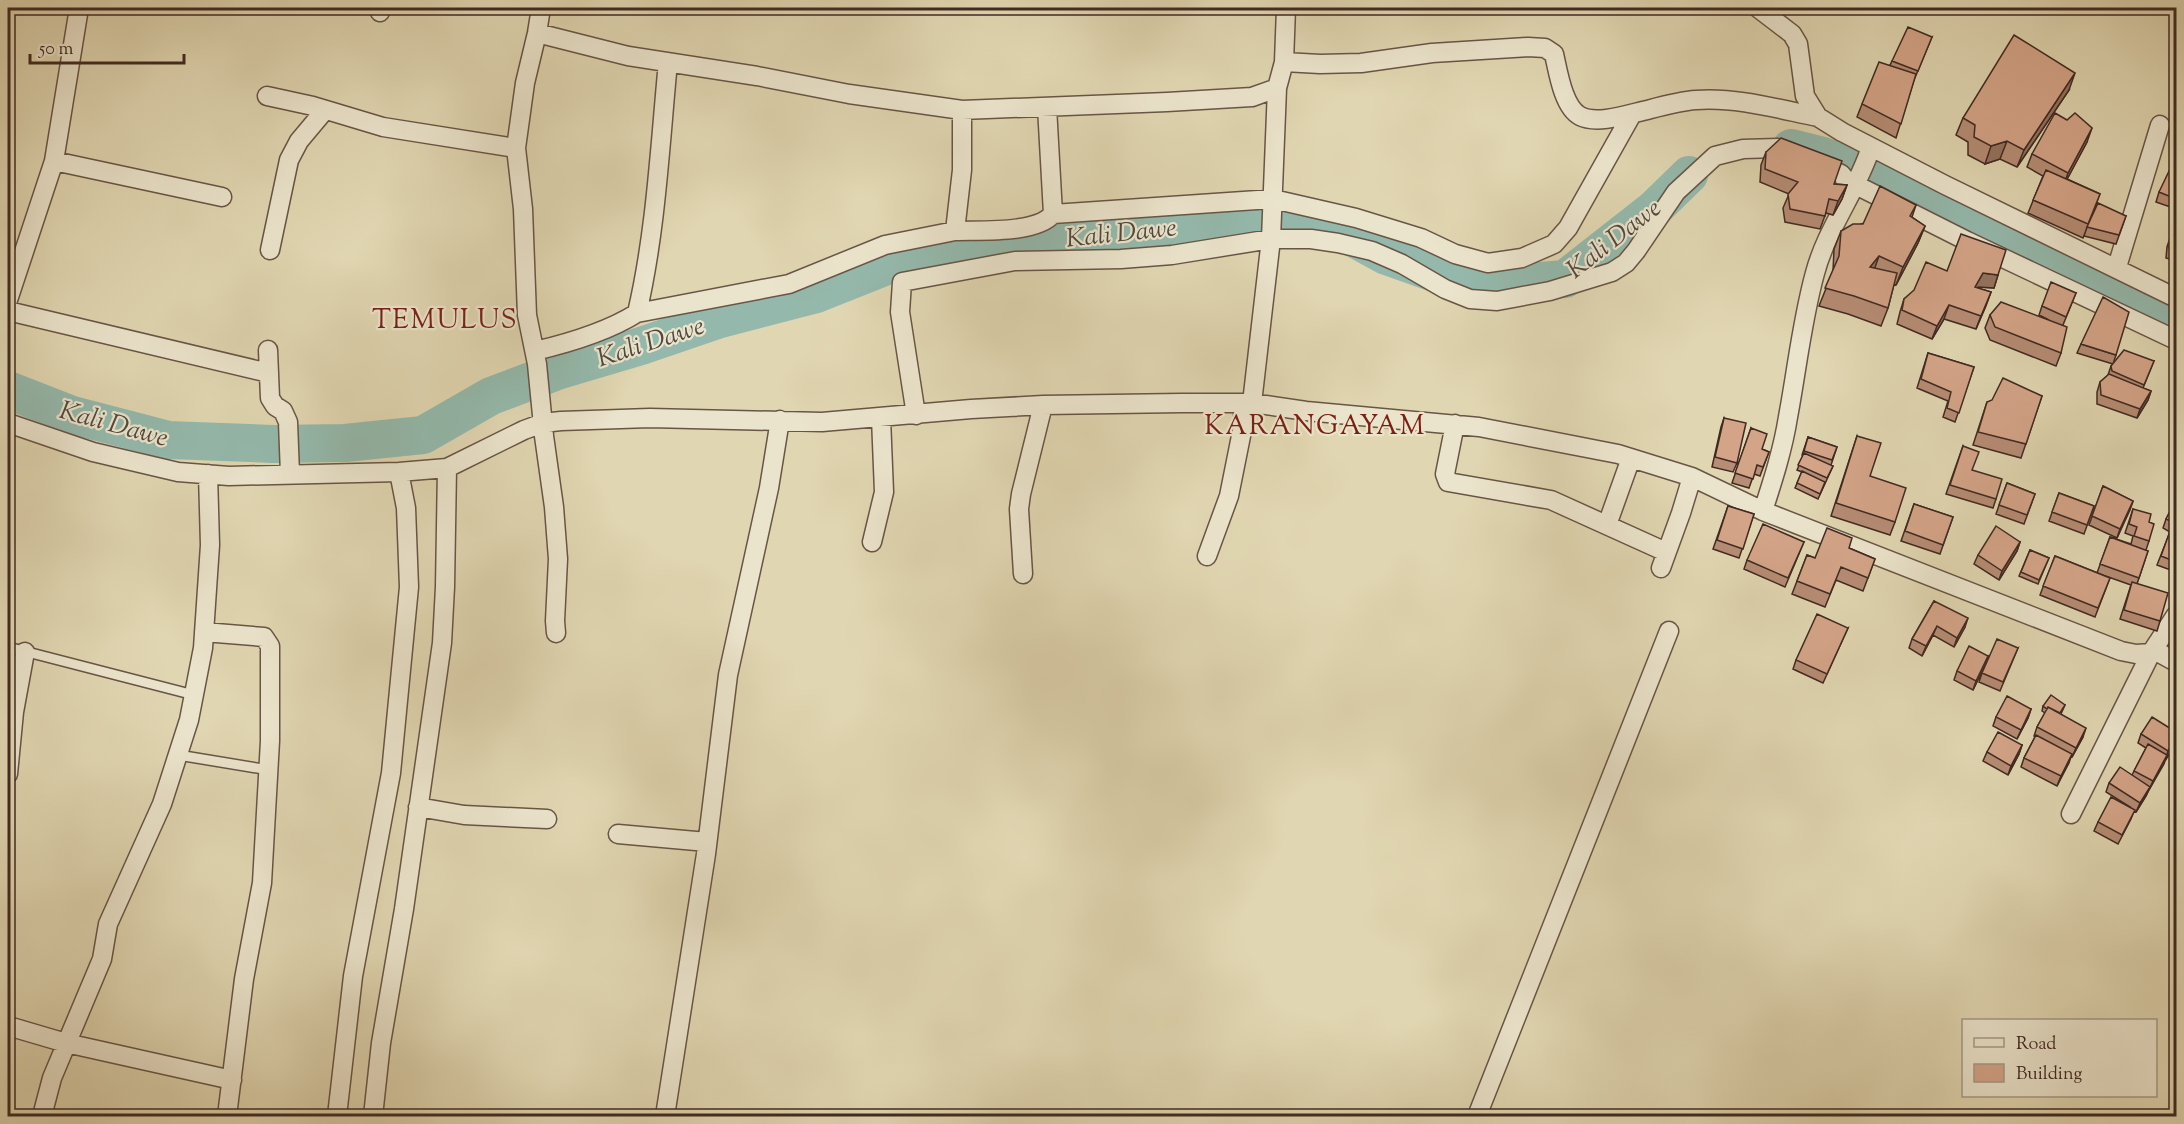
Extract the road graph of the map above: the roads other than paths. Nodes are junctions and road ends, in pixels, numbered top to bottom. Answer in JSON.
{"nodes":[{"id":1,"x":80,"y":8,"type":"edge"},
{"id":2,"x":541,"y":8,"type":"edge"},
{"id":3,"x":1286,"y":8,"type":"edge"},
{"id":4,"x":1758,"y":8,"type":"edge"},
{"id":5,"x":537,"y":33,"type":"junction"},
{"id":6,"x":668,"y":62,"type":"junction"},
{"id":7,"x":1284,"y":62,"type":"junction"},
{"id":8,"x":1276,"y":88,"type":"junction"},
{"id":9,"x":267,"y":96,"type":"dead end"},
{"id":10,"x":1047,"y":107,"type":"junction"},
{"id":11,"x":325,"y":110,"type":"junction"},
{"id":12,"x":962,"y":110,"type":"junction"},
{"id":13,"x":1632,"y":114,"type":"junction"},
{"id":14,"x":1818,"y":117,"type":"junction"},
{"id":15,"x":2160,"y":125,"type":"dead end"},
{"id":16,"x":516,"y":148,"type":"junction"},
{"id":17,"x":54,"y":161,"type":"junction"},
{"id":18,"x":1863,"y":167,"type":"junction"},
{"id":19,"x":222,"y":197,"type":"dead end"},
{"id":20,"x":1273,"y":202,"type":"junction"},
{"id":21,"x":1053,"y":214,"type":"junction"},
{"id":22,"x":955,"y":231,"type":"junction"},
{"id":23,"x":1271,"y":232,"type":"junction"},
{"id":24,"x":270,"y":250,"type":"dead end"},
{"id":25,"x":2117,"y":267,"type":"junction"},
{"id":26,"x":2176,"y":298,"type":"edge"},
{"id":27,"x":8,"y":300,"type":"edge"},
{"id":28,"x":8,"y":311,"type":"edge"},
{"id":29,"x":637,"y":313,"type":"junction"},
{"id":30,"x":2176,"y":340,"type":"edge"},
{"id":31,"x":268,"y":350,"type":"dead end"},
{"id":32,"x":536,"y":358,"type":"junction"},
{"id":33,"x":269,"y":373,"type":"junction"},
{"id":34,"x":1248,"y":403,"type":"junction"},
{"id":35,"x":1043,"y":405,"type":"junction"},
{"id":36,"x":916,"y":415,"type":"junction"},
{"id":37,"x":881,"y":418,"type":"junction"},
{"id":38,"x":780,"y":420,"type":"junction"},
{"id":39,"x":8,"y":423,"type":"edge"},
{"id":40,"x":543,"y":423,"type":"junction"},
{"id":41,"x":1455,"y":424,"type":"junction"},
{"id":42,"x":1631,"y":458,"type":"junction"},
{"id":43,"x":447,"y":468,"type":"junction"},
{"id":44,"x":399,"y":472,"type":"junction"},
{"id":45,"x":208,"y":474,"type":"junction"},
{"id":46,"x":290,"y":474,"type":"junction"},
{"id":47,"x":1692,"y":477,"type":"junction"},
{"id":48,"x":1764,"y":511,"type":"junction"},
{"id":49,"x":1608,"y":525,"type":"junction"},
{"id":50,"x":872,"y":542,"type":"dead end"},
{"id":51,"x":1207,"y":556,"type":"dead end"},
{"id":52,"x":1023,"y":574,"type":"dead end"},
{"id":53,"x":2176,"y":615,"type":"edge"},
{"id":54,"x":1669,"y":631,"type":"dead end"},
{"id":55,"x":204,"y":632,"type":"junction"},
{"id":56,"x":556,"y":633,"type":"dead end"},
{"id":57,"x":16,"y":650,"type":"edge"},
{"id":58,"x":2152,"y":651,"type":"junction"},
{"id":59,"x":2176,"y":662,"type":"edge"},
{"id":60,"x":194,"y":695,"type":"junction"},
{"id":61,"x":178,"y":755,"type":"junction"},
{"id":62,"x":269,"y":770,"type":"junction"},
{"id":63,"x":8,"y":774,"type":"edge"},
{"id":64,"x":418,"y":807,"type":"junction"},
{"id":65,"x":2071,"y":814,"type":"dead end"},
{"id":66,"x":546,"y":819,"type":"dead end"},
{"id":67,"x":618,"y":834,"type":"dead end"},
{"id":68,"x":707,"y":842,"type":"junction"},
{"id":69,"x":8,"y":1026,"type":"edge"},
{"id":70,"x":66,"y":1043,"type":"junction"},
{"id":71,"x":232,"y":1080,"type":"junction"},
{"id":72,"x":42,"y":1116,"type":"edge"},
{"id":73,"x":227,"y":1116,"type":"edge"},
{"id":74,"x":337,"y":1116,"type":"edge"},
{"id":75,"x":373,"y":1116,"type":"edge"},
{"id":76,"x":665,"y":1116,"type":"edge"},
{"id":77,"x":1477,"y":1116,"type":"edge"}],
"edges":[{"from":1,"to":17,"type":"street"},
{"from":2,"to":5,"type":"street"},
{"from":3,"to":7,"type":"street"},
{"from":4,"to":14,"type":"street"},
{"from":5,"to":6,"type":"street"},
{"from":5,"to":16,"type":"street"},
{"from":6,"to":12,"type":"street"},
{"from":6,"to":29,"type":"street"},
{"from":7,"to":8,"type":"street"},
{"from":7,"to":13,"type":"street"},
{"from":8,"to":10,"type":"street"},
{"from":8,"to":20,"type":"street"},
{"from":9,"to":11,"type":"street"},
{"from":10,"to":12,"type":"street"},
{"from":10,"to":21,"type":"street"},
{"from":11,"to":16,"type":"street"},
{"from":11,"to":24,"type":"street"},
{"from":12,"to":22,"type":"street"},
{"from":13,"to":14,"type":"street"},
{"from":13,"to":20,"type":"street"},
{"from":14,"to":18,"type":"street"},
{"from":15,"to":25,"type":"street"},
{"from":16,"to":32,"type":"street"},
{"from":17,"to":19,"type":"street"},
{"from":17,"to":27,"type":"street"},
{"from":18,"to":23,"type":"street"},
{"from":18,"to":25,"type":"street"},
{"from":18,"to":30,"type":"street"},
{"from":18,"to":48,"type":"street"},
{"from":20,"to":21,"type":"street"},
{"from":20,"to":23,"type":"street"},
{"from":21,"to":22,"type":"street"},
{"from":22,"to":29,"type":"street"},
{"from":23,"to":34,"type":"street"},
{"from":23,"to":36,"type":"street"},
{"from":25,"to":26,"type":"street"},
{"from":28,"to":33,"type":"street"},
{"from":29,"to":32,"type":"street"},
{"from":31,"to":33,"type":"street"},
{"from":32,"to":40,"type":"street"},
{"from":33,"to":46,"type":"street"},
{"from":34,"to":35,"type":"street"},
{"from":34,"to":41,"type":"street"},
{"from":34,"to":51,"type":"street"},
{"from":35,"to":36,"type":"street"},
{"from":35,"to":52,"type":"street"},
{"from":36,"to":37,"type":"street"},
{"from":37,"to":38,"type":"street"},
{"from":37,"to":50,"type":"street"},
{"from":38,"to":40,"type":"street"},
{"from":38,"to":68,"type":"street"},
{"from":39,"to":45,"type":"street"},
{"from":40,"to":43,"type":"street"},
{"from":40,"to":56,"type":"street"},
{"from":41,"to":42,"type":"street"},
{"from":41,"to":49,"type":"street"},
{"from":42,"to":47,"type":"street"},
{"from":42,"to":49,"type":"street"},
{"from":43,"to":44,"type":"street"},
{"from":43,"to":64,"type":"street"},
{"from":44,"to":46,"type":"street"},
{"from":44,"to":74,"type":"street"},
{"from":45,"to":46,"type":"street"},
{"from":45,"to":55,"type":"street"},
{"from":47,"to":48,"type":"street"},
{"from":47,"to":49,"type":"street"},
{"from":48,"to":58,"type":"street"},
{"from":53,"to":58,"type":"street"},
{"from":54,"to":77,"type":"street"},
{"from":55,"to":60,"type":"street"},
{"from":55,"to":62,"type":"street"},
{"from":57,"to":60,"type":"lane"},
{"from":57,"to":63,"type":"street"},
{"from":58,"to":59,"type":"street"},
{"from":58,"to":65,"type":"street"},
{"from":60,"to":61,"type":"street"},
{"from":61,"to":62,"type":"lane"},
{"from":61,"to":70,"type":"street"},
{"from":62,"to":71,"type":"street"},
{"from":64,"to":66,"type":"street"},
{"from":64,"to":75,"type":"street"},
{"from":67,"to":68,"type":"street"},
{"from":68,"to":76,"type":"street"},
{"from":69,"to":70,"type":"street"},
{"from":70,"to":71,"type":"street"},
{"from":70,"to":72,"type":"street"},
{"from":71,"to":73,"type":"street"}]}
